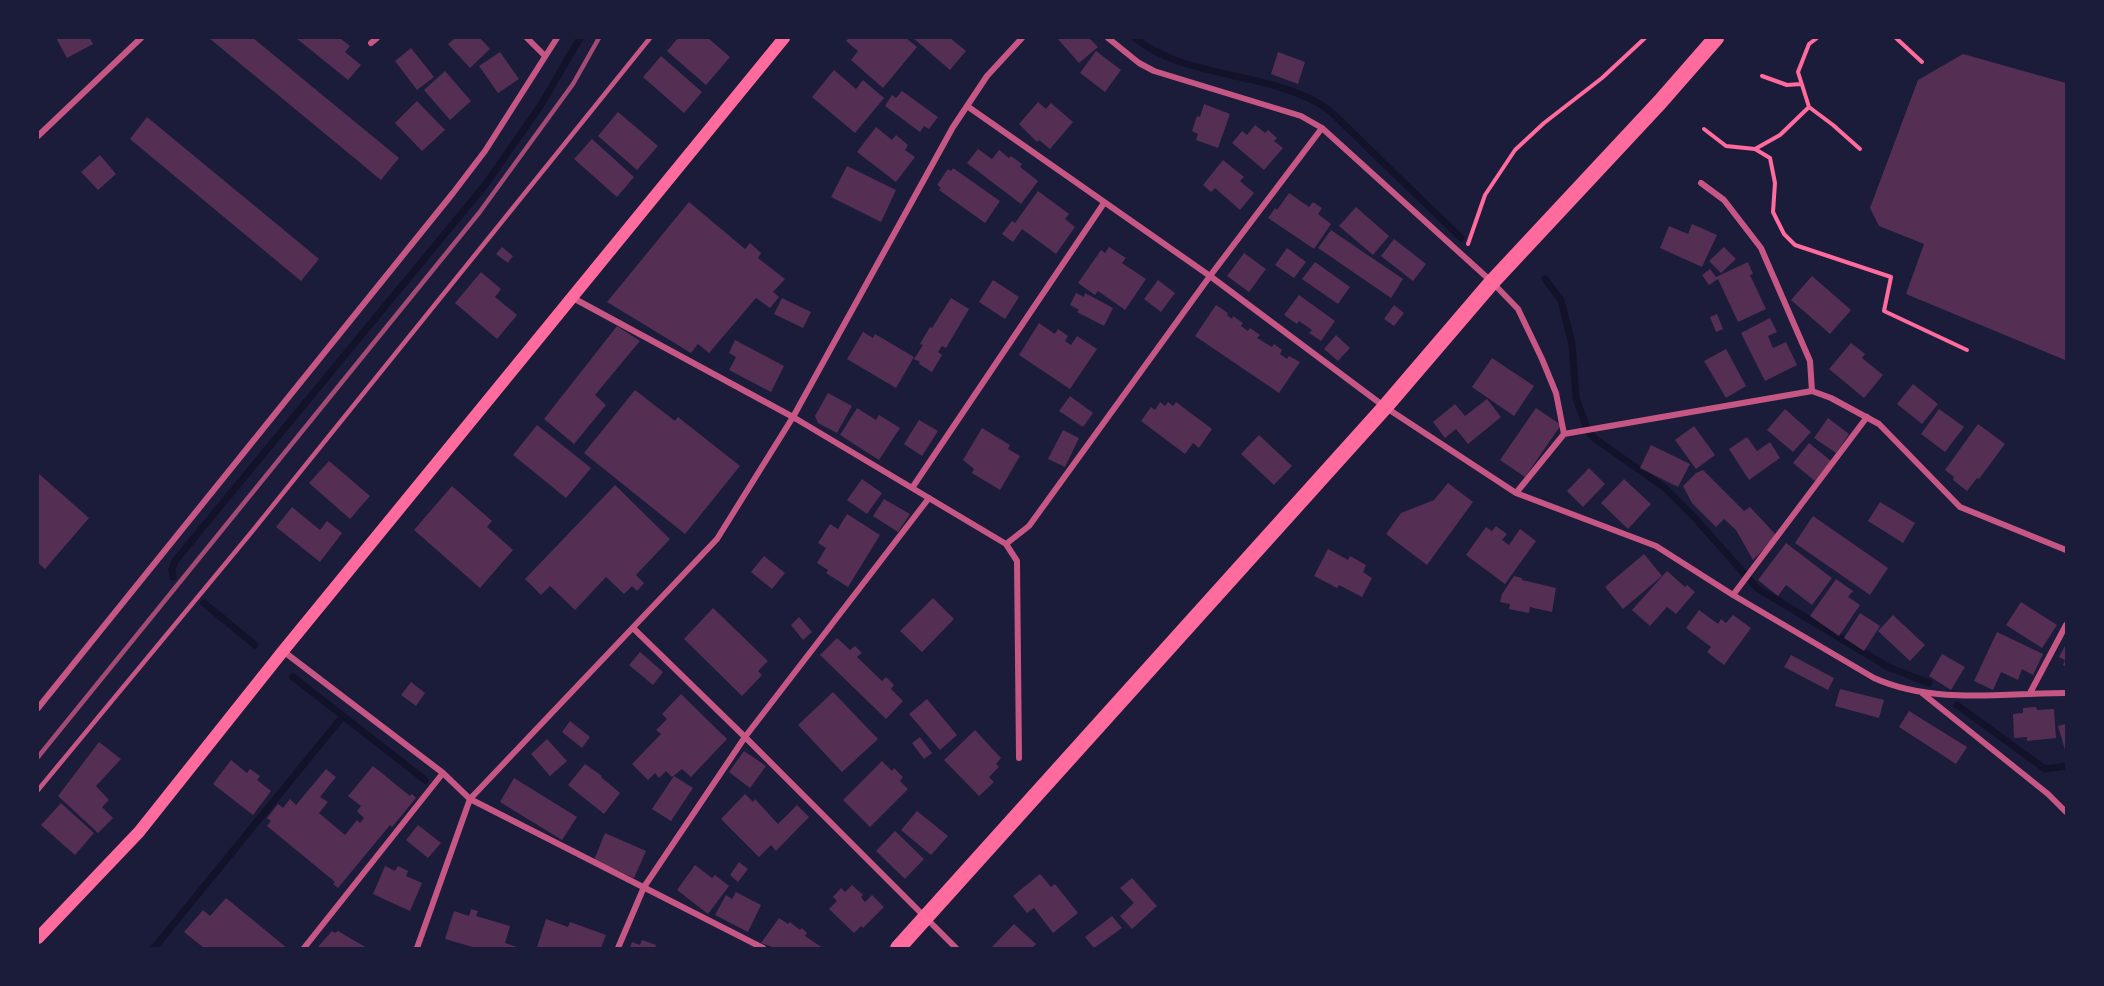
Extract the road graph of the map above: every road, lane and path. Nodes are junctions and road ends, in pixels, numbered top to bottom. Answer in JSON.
{"nodes":[{"id":1,"x":141,"y":38,"type":"edge"},
{"id":2,"x":377,"y":38,"type":"edge"},
{"id":3,"x":527,"y":38,"type":"edge"},
{"id":4,"x":557,"y":38,"type":"edge"},
{"id":5,"x":650,"y":38,"type":"edge"},
{"id":6,"x":784,"y":38,"type":"edge"},
{"id":7,"x":1022,"y":38,"type":"edge"},
{"id":8,"x":1108,"y":38,"type":"edge"},
{"id":9,"x":1645,"y":38,"type":"edge"},
{"id":10,"x":1716,"y":38,"type":"edge"},
{"id":11,"x":1817,"y":38,"type":"edge"},
{"id":12,"x":1896,"y":38,"type":"edge"},
{"id":13,"x":371,"y":43,"type":"dead end"},
{"id":14,"x":545,"y":56,"type":"junction"},
{"id":15,"x":1922,"y":62,"type":"dead end"},
{"id":16,"x":1762,"y":76,"type":"dead end"},
{"id":17,"x":1801,"y":84,"type":"junction"},
{"id":18,"x":967,"y":106,"type":"junction"},
{"id":19,"x":1809,"y":107,"type":"junction"},
{"id":20,"x":1322,"y":128,"type":"junction"},
{"id":21,"x":1704,"y":129,"type":"dead end"},
{"id":22,"x":38,"y":136,"type":"edge"},
{"id":23,"x":1755,"y":149,"type":"junction"},
{"id":24,"x":1860,"y":149,"type":"dead end"},
{"id":25,"x":1701,"y":183,"type":"dead end"},
{"id":26,"x":1104,"y":203,"type":"junction"},
{"id":27,"x":1463,"y":256,"type":"junction"},
{"id":28,"x":1210,"y":276,"type":"junction"},
{"id":29,"x":1492,"y":282,"type":"junction"},
{"id":30,"x":573,"y":298,"type":"junction"},
{"id":31,"x":1967,"y":350,"type":"dead end"},
{"id":32,"x":1812,"y":391,"type":"junction"},
{"id":33,"x":1385,"y":407,"type":"junction"},
{"id":34,"x":793,"y":417,"type":"junction"},
{"id":35,"x":1867,"y":417,"type":"junction"},
{"id":36,"x":1564,"y":434,"type":"junction"},
{"id":37,"x":912,"y":488,"type":"junction"},
{"id":38,"x":1516,"y":493,"type":"junction"},
{"id":39,"x":929,"y":498,"type":"junction"},
{"id":40,"x":1006,"y":544,"type":"junction"},
{"id":41,"x":2067,"y":550,"type":"edge"},
{"id":42,"x":1733,"y":595,"type":"junction"},
{"id":43,"x":2067,"y":625,"type":"edge"},
{"id":44,"x":633,"y":628,"type":"junction"},
{"id":45,"x":283,"y":651,"type":"junction"},
{"id":46,"x":1922,"y":693,"type":"junction"},
{"id":47,"x":2030,"y":693,"type":"junction"},
{"id":48,"x":2067,"y":693,"type":"edge"},
{"id":49,"x":38,"y":708,"type":"edge"},
{"id":50,"x":745,"y":737,"type":"junction"},
{"id":51,"x":1019,"y":758,"type":"dead end"},
{"id":52,"x":443,"y":773,"type":"junction"},
{"id":53,"x":38,"y":790,"type":"edge"},
{"id":54,"x":470,"y":799,"type":"junction"},
{"id":55,"x":2067,"y":812,"type":"edge"},
{"id":56,"x":644,"y":887,"type":"junction"},
{"id":57,"x":924,"y":919,"type":"junction"},
{"id":58,"x":38,"y":938,"type":"edge"},
{"id":59,"x":304,"y":948,"type":"edge"},
{"id":60,"x":417,"y":948,"type":"edge"},
{"id":61,"x":618,"y":948,"type":"edge"},
{"id":62,"x":763,"y":948,"type":"edge"},
{"id":63,"x":898,"y":948,"type":"edge"},
{"id":64,"x":956,"y":948,"type":"edge"}],
"edges":[{"from":1,"to":22,"type":"street"},
{"from":2,"to":13,"type":"street"},
{"from":3,"to":14,"type":"street"},
{"from":4,"to":14,"type":"street"},
{"from":5,"to":53,"type":"lane"},
{"from":6,"to":30,"type":"main road"},
{"from":7,"to":18,"type":"street"},
{"from":8,"to":20,"type":"street"},
{"from":9,"to":27,"type":"path"},
{"from":10,"to":29,"type":"highway"},
{"from":11,"to":17,"type":"path"},
{"from":12,"to":15,"type":"path"},
{"from":14,"to":49,"type":"street"},
{"from":16,"to":17,"type":"path"},
{"from":17,"to":19,"type":"path"},
{"from":18,"to":26,"type":"street"},
{"from":18,"to":34,"type":"street"},
{"from":19,"to":23,"type":"path"},
{"from":19,"to":24,"type":"path"},
{"from":20,"to":27,"type":"street"},
{"from":20,"to":28,"type":"street"},
{"from":21,"to":23,"type":"path"},
{"from":23,"to":31,"type":"path"},
{"from":25,"to":32,"type":"street"},
{"from":26,"to":28,"type":"street"},
{"from":26,"to":37,"type":"street"},
{"from":27,"to":29,"type":"street"},
{"from":28,"to":33,"type":"street"},
{"from":28,"to":40,"type":"street"},
{"from":29,"to":33,"type":"highway"},
{"from":29,"to":36,"type":"street"},
{"from":30,"to":34,"type":"street"},
{"from":30,"to":45,"type":"main road"},
{"from":32,"to":35,"type":"street"},
{"from":32,"to":36,"type":"street"},
{"from":33,"to":38,"type":"street"},
{"from":33,"to":57,"type":"highway"},
{"from":34,"to":37,"type":"street"},
{"from":34,"to":44,"type":"street"},
{"from":35,"to":41,"type":"street"},
{"from":35,"to":42,"type":"street"},
{"from":36,"to":38,"type":"street"},
{"from":37,"to":39,"type":"street"},
{"from":38,"to":42,"type":"street"},
{"from":39,"to":40,"type":"street"},
{"from":39,"to":50,"type":"street"},
{"from":40,"to":51,"type":"street"},
{"from":42,"to":46,"type":"street"},
{"from":43,"to":47,"type":"street"},
{"from":44,"to":50,"type":"street"},
{"from":44,"to":54,"type":"street"},
{"from":45,"to":52,"type":"street"},
{"from":45,"to":58,"type":"main road"},
{"from":46,"to":47,"type":"street"},
{"from":46,"to":55,"type":"street"},
{"from":47,"to":48,"type":"street"},
{"from":50,"to":56,"type":"street"},
{"from":50,"to":57,"type":"street"},
{"from":52,"to":54,"type":"street"},
{"from":52,"to":59,"type":"street"},
{"from":54,"to":56,"type":"street"},
{"from":54,"to":60,"type":"street"},
{"from":56,"to":61,"type":"street"},
{"from":56,"to":62,"type":"street"},
{"from":57,"to":63,"type":"highway"},
{"from":57,"to":64,"type":"street"}]}
